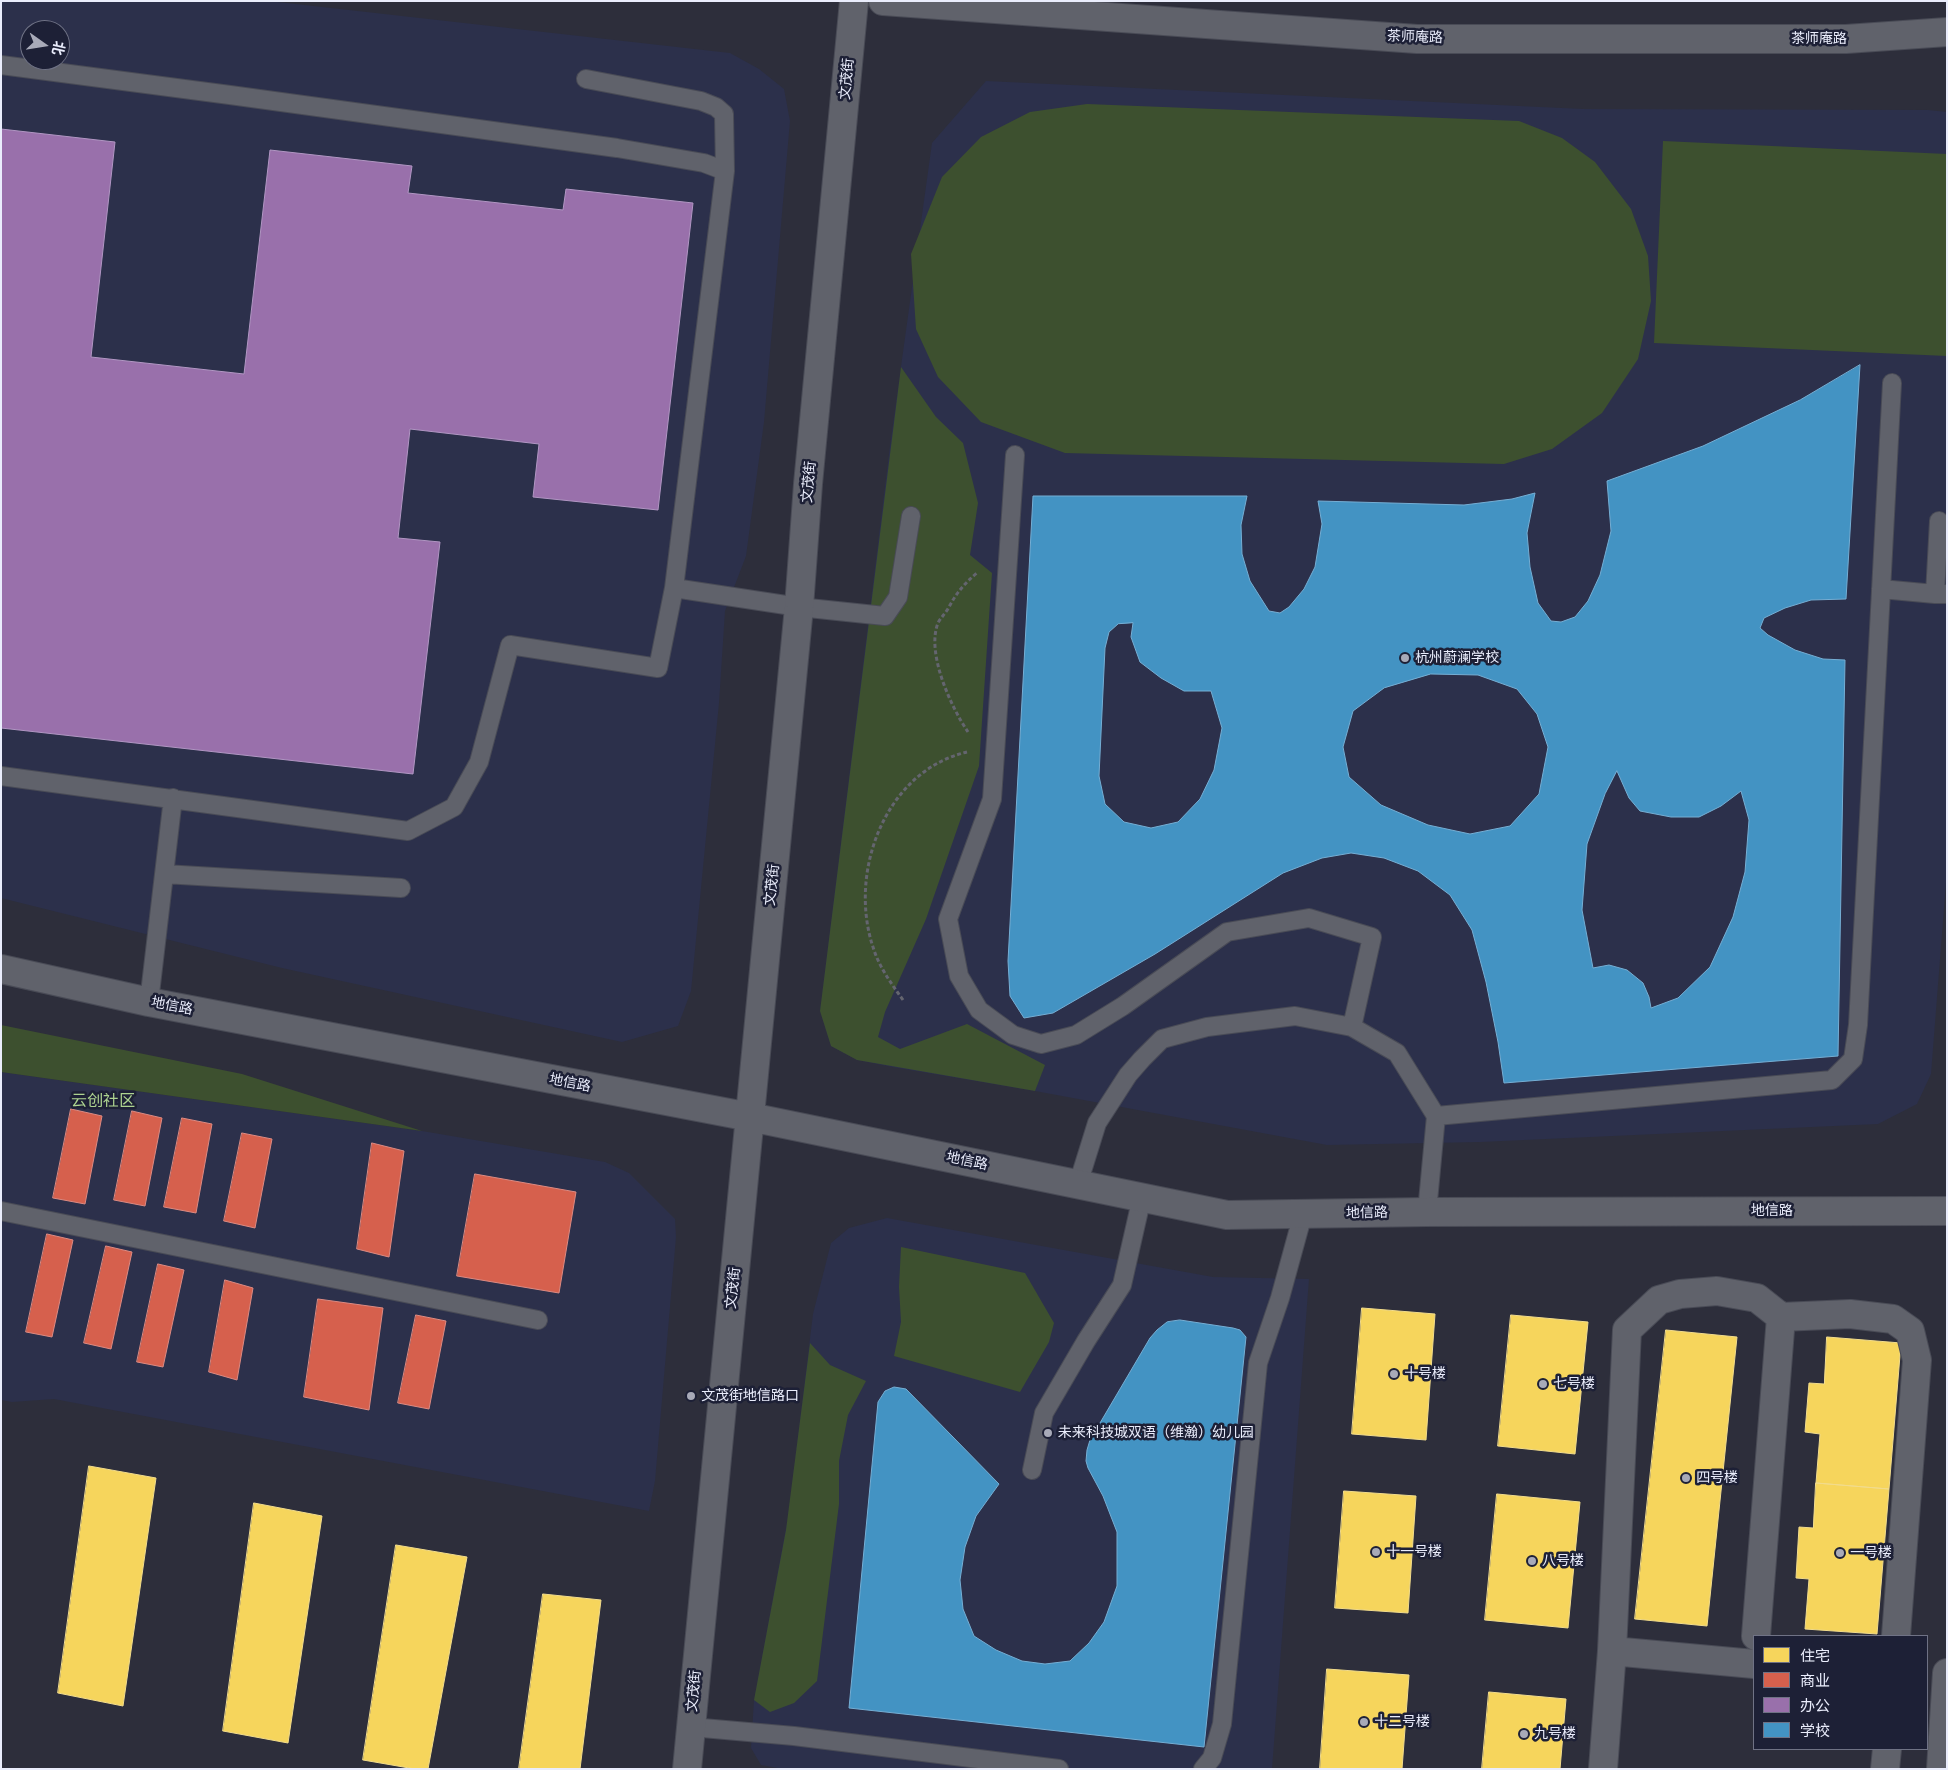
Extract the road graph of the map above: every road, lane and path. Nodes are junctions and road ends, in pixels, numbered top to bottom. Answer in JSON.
{"nodes":[{"id":1,"x":854,"y":1,"type":"edge"},
{"id":2,"x":883,"y":1,"type":"edge"},
{"id":3,"x":1947,"y":32,"type":"edge"},
{"id":4,"x":1,"y":65,"type":"edge"},
{"id":5,"x":586,"y":79,"type":"dead end"},
{"id":6,"x":725,"y":171,"type":"junction"},
{"id":7,"x":1892,"y":383,"type":"dead end"},
{"id":8,"x":1015,"y":455,"type":"dead end"},
{"id":9,"x":911,"y":516,"type":"dead end"},
{"id":10,"x":1939,"y":521,"type":"dead end"},
{"id":11,"x":1008,"y":565,"type":"junction"},
{"id":12,"x":674,"y":588,"type":"junction"},
{"id":13,"x":1881,"y":589,"type":"junction"},
{"id":14,"x":1941,"y":594,"type":"edge"},
{"id":15,"x":799,"y":606,"type":"junction"},
{"id":16,"x":988,"y":753,"type":"junction"},
{"id":17,"x":1,"y":776,"type":"edge"},
{"id":18,"x":173,"y":798,"type":"junction"},
{"id":19,"x":164,"y":874,"type":"junction"},
{"id":20,"x":401,"y":888,"type":"dead end"},
{"id":21,"x":1,"y":969,"type":"edge"},
{"id":22,"x":903,"y":1000,"type":"dead end"},
{"id":23,"x":149,"y":1002,"type":"junction"},
{"id":24,"x":1352,"y":1027,"type":"junction"},
{"id":25,"x":1436,"y":1116,"type":"junction"},
{"id":26,"x":750,"y":1117,"type":"junction"},
{"id":27,"x":1078,"y":1184,"type":"junction"},
{"id":28,"x":1142,"y":1197,"type":"junction"},
{"id":29,"x":1,"y":1211,"type":"edge"},
{"id":30,"x":1947,"y":1211,"type":"edge"},
{"id":31,"x":1427,"y":1212,"type":"junction"},
{"id":32,"x":1303,"y":1214,"type":"junction"},
{"id":33,"x":1781,"y":1317,"type":"junction"},
{"id":34,"x":538,"y":1320,"type":"dead end"},
{"id":35,"x":1032,"y":1470,"type":"dead end"},
{"id":36,"x":1756,"y":1635,"type":"edge"},
{"id":37,"x":1896,"y":1635,"type":"edge"},
{"id":38,"x":1612,"y":1651,"type":"junction"},
{"id":39,"x":1753,"y":1664,"type":"edge"},
{"id":40,"x":1940,"y":1679,"type":"edge"},
{"id":41,"x":691,"y":1727,"type":"junction"},
{"id":42,"x":1887,"y":1750,"type":"edge"},
{"id":43,"x":687,"y":1769,"type":"edge"},
{"id":44,"x":1059,"y":1769,"type":"edge"},
{"id":45,"x":1203,"y":1769,"type":"edge"},
{"id":46,"x":1603,"y":1769,"type":"edge"},
{"id":47,"x":1885,"y":1769,"type":"edge"},
{"id":48,"x":1941,"y":1769,"type":"edge"}],
"edges":[{"from":1,"to":15,"type":"street","name":"文茂街"},
{"from":2,"to":3,"type":"street","name":"茶师庵路"},
{"from":4,"to":6,"type":"lane"},
{"from":5,"to":6,"type":"lane"},
{"from":6,"to":12,"type":"lane"},
{"from":7,"to":13,"type":"lane"},
{"from":8,"to":11,"type":"lane"},
{"from":9,"to":15,"type":"lane"},
{"from":10,"to":14,"type":"lane"},
{"from":11,"to":16,"type":"lane"},
{"from":11,"to":16,"type":"path"},
{"from":12,"to":15,"type":"lane"},
{"from":12,"to":18,"type":"lane"},
{"from":13,"to":14,"type":"lane"},
{"from":13,"to":25,"type":"lane"},
{"from":15,"to":26,"type":"street","name":"文茂街"},
{"from":16,"to":22,"type":"path"},
{"from":16,"to":24,"type":"lane"},
{"from":17,"to":18,"type":"lane"},
{"from":18,"to":19,"type":"lane"},
{"from":19,"to":20,"type":"lane"},
{"from":19,"to":23,"type":"lane"},
{"from":21,"to":23,"type":"street","name":"地信路"},
{"from":23,"to":26,"type":"street","name":"地信路"},
{"from":24,"to":25,"type":"lane"},
{"from":24,"to":27,"type":"lane"},
{"from":25,"to":31,"type":"lane"},
{"from":26,"to":27,"type":"street","name":"地信路"},
{"from":26,"to":41,"type":"street","name":"文茂街"},
{"from":27,"to":28,"type":"street","name":"地信路"},
{"from":28,"to":32,"type":"street","name":"地信路"},
{"from":28,"to":35,"type":"lane"},
{"from":29,"to":34,"type":"lane"},
{"from":30,"to":31,"type":"street","name":"地信路"},
{"from":31,"to":32,"type":"street","name":"地信路"},
{"from":32,"to":45,"type":"lane"},
{"from":33,"to":36,"type":"street"},
{"from":33,"to":37,"type":"street"},
{"from":33,"to":38,"type":"street"},
{"from":38,"to":39,"type":"street"},
{"from":38,"to":46,"type":"street"},
{"from":40,"to":48,"type":"street"},
{"from":41,"to":43,"type":"street","name":"文茂街"},
{"from":41,"to":44,"type":"lane"},
{"from":42,"to":47,"type":"street"}]}
